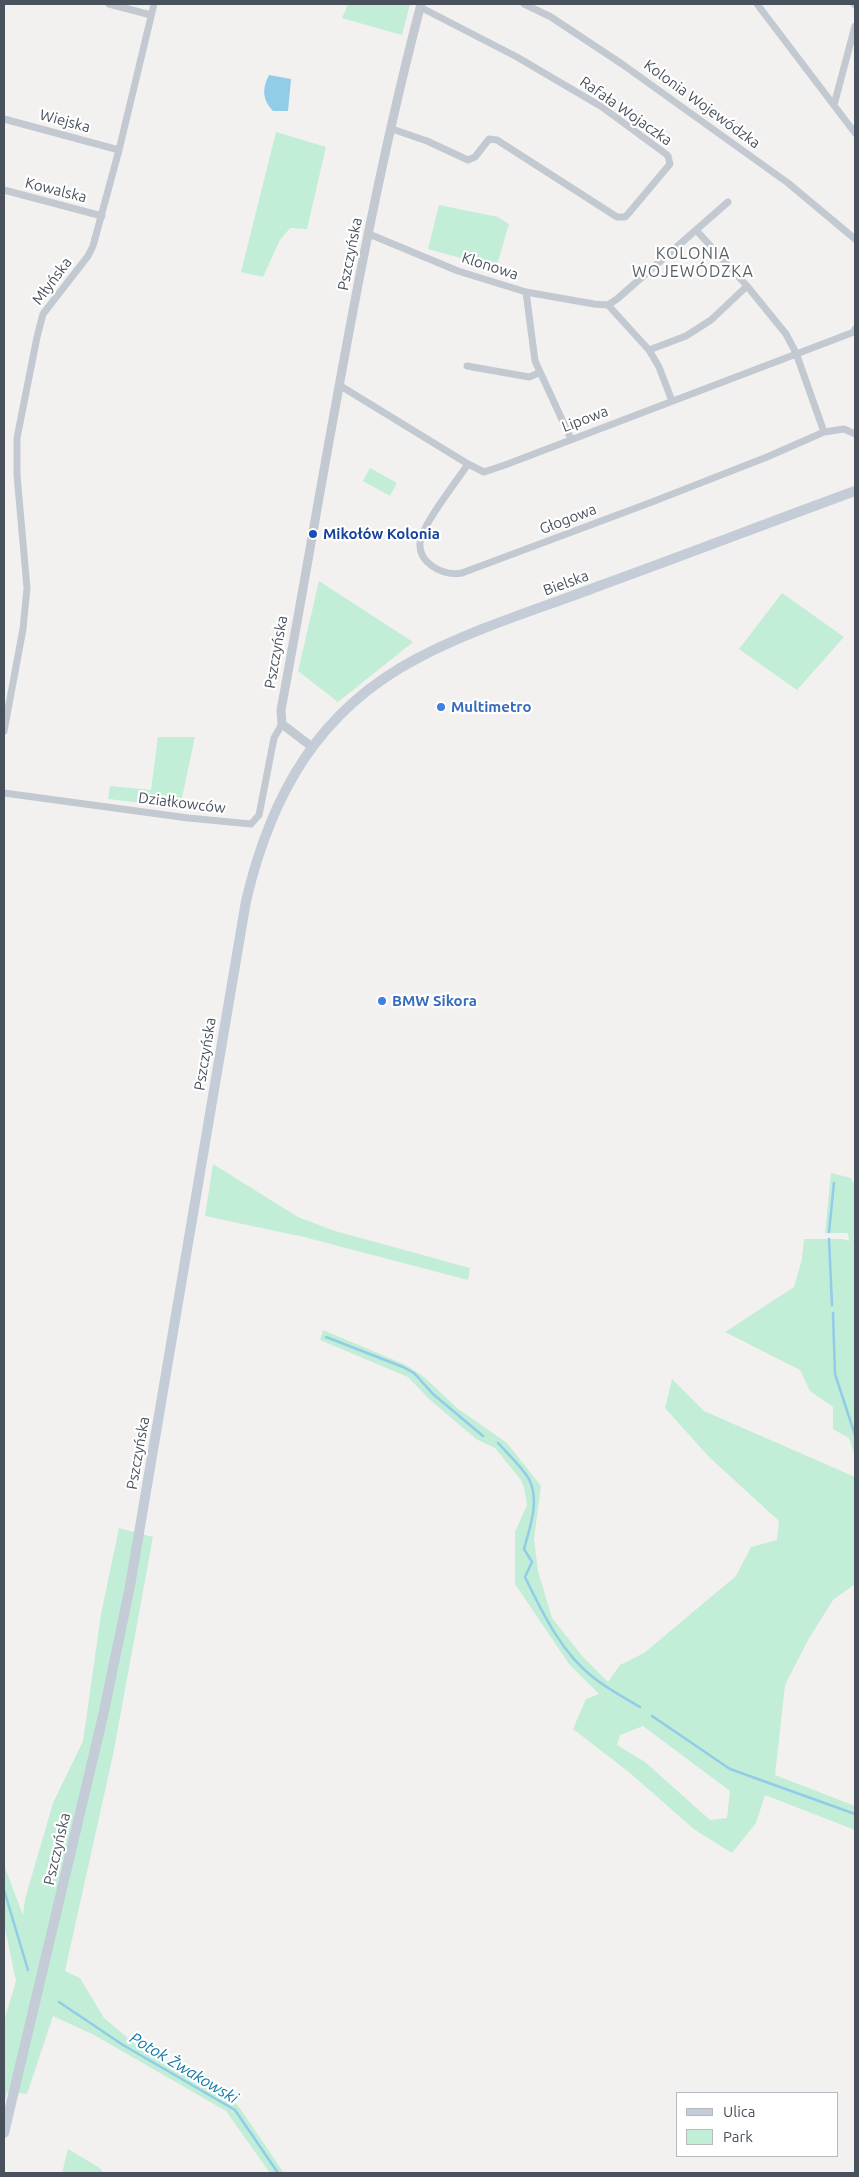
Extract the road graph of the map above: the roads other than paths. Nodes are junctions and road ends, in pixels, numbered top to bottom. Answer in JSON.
{"nodes":[{"id":1,"x":109,"y":4,"type":"edge"},
{"id":2,"x":154,"y":4,"type":"edge"},
{"id":3,"x":524,"y":4,"type":"edge"},
{"id":4,"x":757,"y":4,"type":"edge"},
{"id":5,"x":420,"y":5,"type":"edge"},
{"id":6,"x":151,"y":15,"type":"junction"},
{"id":7,"x":855,"y":26,"type":"edge"},
{"id":8,"x":834,"y":105,"type":"junction"},
{"id":9,"x":4,"y":119,"type":"edge"},
{"id":10,"x":392,"y":128,"type":"junction"},
{"id":11,"x":855,"y":133,"type":"edge"},
{"id":12,"x":119,"y":150,"type":"junction"},
{"id":13,"x":4,"y":190,"type":"edge"},
{"id":14,"x":728,"y":202,"type":"dead end"},
{"id":15,"x":102,"y":216,"type":"junction"},
{"id":16,"x":696,"y":230,"type":"junction"},
{"id":17,"x":369,"y":234,"type":"junction"},
{"id":18,"x":855,"y":239,"type":"edge"},
{"id":19,"x":747,"y":286,"type":"junction"},
{"id":20,"x":526,"y":292,"type":"junction"},
{"id":21,"x":608,"y":304,"type":"junction"},
{"id":22,"x":855,"y":331,"type":"edge"},
{"id":23,"x":648,"y":350,"type":"junction"},
{"id":24,"x":796,"y":353,"type":"junction"},
{"id":25,"x":467,"y":366,"type":"dead end"},
{"id":26,"x":539,"y":373,"type":"junction"},
{"id":27,"x":339,"y":385,"type":"junction"},
{"id":28,"x":672,"y":401,"type":"junction"},
{"id":29,"x":824,"y":432,"type":"junction"},
{"id":30,"x":855,"y":434,"type":"edge"},
{"id":31,"x":571,"y":439,"type":"junction"},
{"id":32,"x":468,"y":464,"type":"junction"},
{"id":33,"x":855,"y":491,"type":"edge"},
{"id":34,"x":282,"y":724,"type":"junction"},
{"id":35,"x":4,"y":731,"type":"edge"},
{"id":36,"x":312,"y":746,"type":"junction"},
{"id":37,"x":4,"y":793,"type":"edge"},
{"id":38,"x":4,"y":2134,"type":"edge"}],
"edges":[{"from":1,"to":6,"type":"street"},
{"from":2,"to":6,"type":"street","name":"Młyńska"},
{"from":3,"to":18,"type":"street","name":"Kolonia Wojewódzka"},
{"from":4,"to":8,"type":"street"},
{"from":5,"to":10,"type":"street","name":"Pszczyńska"},
{"from":5,"to":10,"type":"street","name":"Rafała Wojaczka"},
{"from":6,"to":12,"type":"street","name":"Młyńska"},
{"from":7,"to":8,"type":"street"},
{"from":8,"to":11,"type":"street"},
{"from":9,"to":12,"type":"street","name":"Wiejska"},
{"from":10,"to":17,"type":"street","name":"Pszczyńska"},
{"from":12,"to":15,"type":"street","name":"Młyńska"},
{"from":13,"to":15,"type":"street","name":"Kowalska"},
{"from":14,"to":16,"type":"street"},
{"from":15,"to":35,"type":"street","name":"Młyńska"},
{"from":16,"to":19,"type":"street"},
{"from":16,"to":21,"type":"street"},
{"from":17,"to":20,"type":"street","name":"Klonowa"},
{"from":17,"to":27,"type":"street","name":"Pszczyńska"},
{"from":19,"to":23,"type":"street"},
{"from":19,"to":24,"type":"street"},
{"from":20,"to":21,"type":"street","name":"Klonowa"},
{"from":20,"to":26,"type":"street"},
{"from":21,"to":23,"type":"street"},
{"from":22,"to":24,"type":"street","name":"Lipowa"},
{"from":23,"to":28,"type":"street"},
{"from":24,"to":28,"type":"street","name":"Lipowa"},
{"from":24,"to":29,"type":"street"},
{"from":25,"to":26,"type":"street"},
{"from":26,"to":31,"type":"street"},
{"from":27,"to":32,"type":"street","name":"Lipowa"},
{"from":27,"to":34,"type":"street","name":"Pszczyńska"},
{"from":28,"to":31,"type":"street","name":"Lipowa"},
{"from":29,"to":30,"type":"street","name":"Głogowa"},
{"from":29,"to":32,"type":"street","name":"Głogowa"},
{"from":31,"to":32,"type":"street","name":"Lipowa"},
{"from":33,"to":36,"type":"main road","name":"Bielska"},
{"from":34,"to":36,"type":"street"},
{"from":34,"to":37,"type":"street","name":"Działkowców"},
{"from":36,"to":38,"type":"main road","name":"Pszczyńska"}]}
